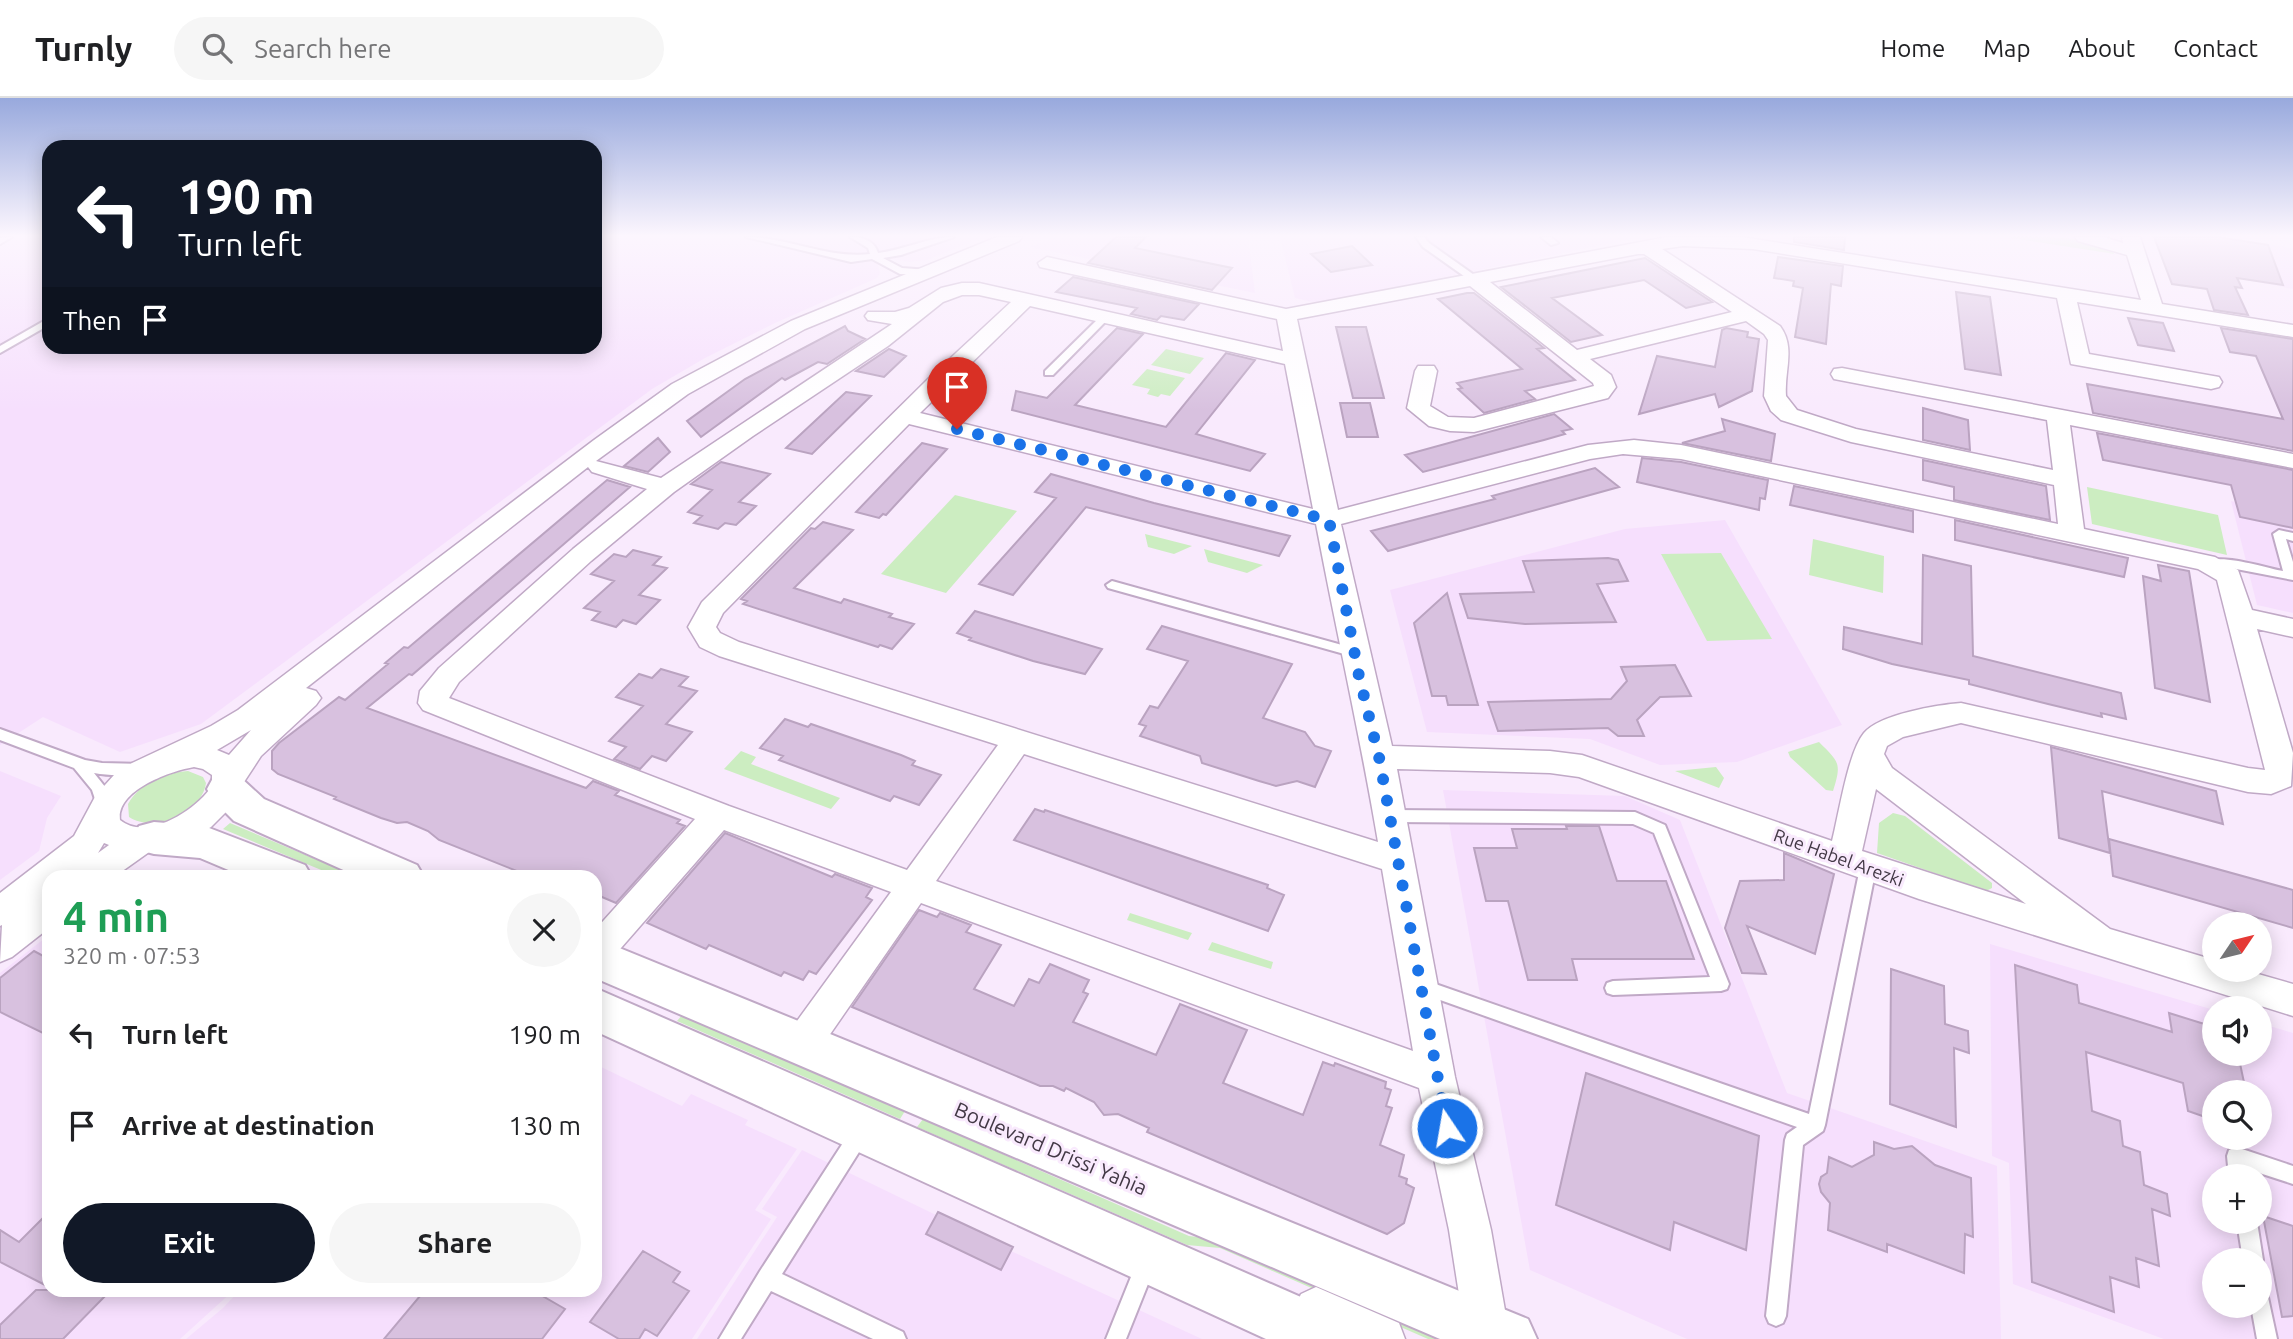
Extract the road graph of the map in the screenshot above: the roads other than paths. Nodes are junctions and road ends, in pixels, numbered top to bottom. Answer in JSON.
{"nodes":[{"id":1,"x":891,"y":295,"type":"edge"},
{"id":2,"x":907,"y":295,"type":"edge"},
{"id":3,"x":922,"y":295,"type":"edge"},
{"id":4,"x":938,"y":295,"type":"edge"},
{"id":5,"x":1004,"y":295,"type":"edge"},
{"id":6,"x":1137,"y":295,"type":"edge"},
{"id":7,"x":1190,"y":295,"type":"edge"},
{"id":8,"x":1391,"y":295,"type":"edge"},
{"id":9,"x":1494,"y":295,"type":"edge"},
{"id":10,"x":1723,"y":295,"type":"edge"},
{"id":11,"x":2066,"y":295,"type":"joint"},
{"id":12,"x":2149,"y":295,"type":"edge"},
{"id":13,"x":1025,"y":300,"type":"junction"},
{"id":14,"x":896,"y":308,"type":"junction"},
{"id":15,"x":2153,"y":308,"type":"junction"},
{"id":16,"x":1751,"y":314,"type":"junction"},
{"id":17,"x":1286,"y":315,"type":"junction"},
{"id":18,"x":1104,"y":318,"type":"junction"},
{"id":19,"x":42,"y":325,"type":"edge"},
{"id":20,"x":2293,"y":331,"type":"edge"},
{"id":21,"x":0,"y":350,"type":"edge"},
{"id":22,"x":1573,"y":357,"type":"junction"},
{"id":23,"x":1296,"y":360,"type":"junction"},
{"id":24,"x":1426,"y":370,"type":"dead end"},
{"id":25,"x":1049,"y":373,"type":"dead end"},
{"id":26,"x":1842,"y":373,"type":"dead end"},
{"id":27,"x":2211,"y":382,"type":"dead end"},
{"id":28,"x":904,"y":416,"type":"junction"},
{"id":29,"x":2058,"y":416,"type":"junction"},
{"id":30,"x":2293,"y":461,"type":"edge"},
{"id":31,"x":600,"y":467,"type":"junction"},
{"id":32,"x":2066,"y":480,"type":"junction"},
{"id":33,"x":664,"y":487,"type":"junction"},
{"id":34,"x":1329,"y":520,"type":"junction"},
{"id":35,"x":2072,"y":533,"type":"junction"},
{"id":36,"x":2293,"y":537,"type":"edge"},
{"id":37,"x":2206,"y":563,"type":"junction"},
{"id":38,"x":1112,"y":585,"type":"dead end"},
{"id":39,"x":2241,"y":616,"type":"junction"},
{"id":40,"x":2293,"y":628,"type":"edge"},
{"id":41,"x":1355,"y":653,"type":"junction"},
{"id":42,"x":0,"y":734,"type":"edge"},
{"id":43,"x":1017,"y":741,"type":"junction"},
{"id":44,"x":1869,"y":754,"type":"junction"},
{"id":45,"x":1379,"y":757,"type":"junction"},
{"id":46,"x":162,"y":763,"type":"junction"},
{"id":47,"x":81,"y":767,"type":"junction"},
{"id":48,"x":228,"y":784,"type":"junction"},
{"id":49,"x":104,"y":812,"type":"junction"},
{"id":50,"x":718,"y":816,"type":"junction"},
{"id":51,"x":1390,"y":816,"type":"junction"},
{"id":52,"x":149,"y":839,"type":"junction"},
{"id":53,"x":1398,"y":861,"type":"junction"},
{"id":54,"x":1856,"y":863,"type":"junction"},
{"id":55,"x":54,"y":870,"type":"edge"},
{"id":56,"x":99,"y":870,"type":"edge"},
{"id":57,"x":273,"y":870,"type":"edge"},
{"id":58,"x":386,"y":870,"type":"edge"},
{"id":59,"x":42,"y":879,"type":"edge"},
{"id":60,"x":914,"y":886,"type":"junction"},
{"id":61,"x":0,"y":912,"type":"edge"},
{"id":62,"x":42,"y":914,"type":"edge"},
{"id":63,"x":2101,"y":942,"type":"junction"},
{"id":64,"x":0,"y":947,"type":"edge"},
{"id":65,"x":602,"y":948,"type":"edge"},
{"id":66,"x":602,"y":959,"type":"edge"},
{"id":67,"x":1421,"y":986,"type":"junction"},
{"id":68,"x":1613,"y":988,"type":"dead end"},
{"id":69,"x":2293,"y":1000,"type":"edge"},
{"id":70,"x":602,"y":1012,"type":"edge"},
{"id":71,"x":802,"y":1044,"type":"junction"},
{"id":72,"x":1436,"y":1077,"type":"junction"},
{"id":73,"x":1816,"y":1125,"type":"junction"},
{"id":74,"x":862,"y":1130,"type":"junction"},
{"id":75,"x":2237,"y":1164,"type":"edge"},
{"id":76,"x":2260,"y":1164,"type":"edge"},
{"id":77,"x":2272,"y":1168,"type":"edge"},
{"id":78,"x":2293,"y":1175,"type":"edge"},
{"id":79,"x":1165,"y":1264,"type":"junction"},
{"id":80,"x":1477,"y":1273,"type":"junction"},
{"id":81,"x":767,"y":1278,"type":"junction"},
{"id":82,"x":1776,"y":1316,"type":"dead end"},
{"id":83,"x":1395,"y":1318,"type":"edge"},
{"id":84,"x":2263,"y":1318,"type":"edge"},
{"id":85,"x":1500,"y":1337,"type":"edge"},
{"id":86,"x":729,"y":1339,"type":"edge"},
{"id":87,"x":897,"y":1339,"type":"edge"},
{"id":88,"x":1116,"y":1339,"type":"edge"},
{"id":89,"x":1331,"y":1339,"type":"edge"},
{"id":90,"x":2267,"y":1339,"type":"edge"}],
"edges":[{"from":1,"to":14,"type":"lane"},
{"from":2,"to":14,"type":"street"},
{"from":3,"to":14,"type":"street"},
{"from":4,"to":14,"type":"street"},
{"from":5,"to":13,"type":"street"},
{"from":6,"to":18,"type":"street"},
{"from":7,"to":17,"type":"street"},
{"from":8,"to":17,"type":"street"},
{"from":9,"to":22,"type":"street"},
{"from":10,"to":16,"type":"street"},
{"from":11,"to":15,"type":"street"},
{"from":11,"to":27,"type":"street"},
{"from":12,"to":15,"type":"street"},
{"from":13,"to":18,"type":"street"},
{"from":13,"to":28,"type":"street"},
{"from":14,"to":31,"type":"street"},
{"from":14,"to":33,"type":"street"},
{"from":14,"to":46,"type":"street"},
{"from":15,"to":20,"type":"street"},
{"from":16,"to":22,"type":"street"},
{"from":16,"to":32,"type":"street"},
{"from":17,"to":23,"type":"street"},
{"from":18,"to":23,"type":"street"},
{"from":18,"to":25,"type":"lane"},
{"from":19,"to":21,"type":"lane"},
{"from":22,"to":24,"type":"street"},
{"from":23,"to":34,"type":"street"},
{"from":26,"to":29,"type":"street"},
{"from":28,"to":34,"type":"street"},
{"from":28,"to":43,"type":"street"},
{"from":29,"to":30,"type":"street"},
{"from":29,"to":32,"type":"street"},
{"from":31,"to":33,"type":"street"},
{"from":31,"to":48,"type":"street"},
{"from":32,"to":35,"type":"street"},
{"from":33,"to":50,"type":"street"},
{"from":34,"to":35,"type":"street"},
{"from":34,"to":41,"type":"street"},
{"from":35,"to":37,"type":"street"},
{"from":36,"to":37,"type":"lane"},
{"from":37,"to":39,"type":"street"},
{"from":38,"to":41,"type":"lane"},
{"from":39,"to":40,"type":"street"},
{"from":39,"to":44,"type":"street"},
{"from":41,"to":45,"type":"street"},
{"from":42,"to":47,"type":"lane"},
{"from":43,"to":53,"type":"street"},
{"from":43,"to":60,"type":"street"},
{"from":44,"to":54,"type":"street"},
{"from":44,"to":63,"type":"street"},
{"from":45,"to":51,"type":"street"},
{"from":45,"to":54,"type":"street","name":"Rue Habel Arezki"},
{"from":46,"to":47,"type":"lane"},
{"from":46,"to":48,"type":"street"},
{"from":46,"to":49,"type":"street"},
{"from":47,"to":49,"type":"lane"},
{"from":48,"to":52,"type":"street"},
{"from":48,"to":58,"type":"main road"},
{"from":49,"to":52,"type":"street"},
{"from":49,"to":55,"type":"street"},
{"from":50,"to":60,"type":"street"},
{"from":50,"to":65,"type":"street"},
{"from":51,"to":53,"type":"street"},
{"from":51,"to":68,"type":"lane"},
{"from":52,"to":56,"type":"street"},
{"from":52,"to":57,"type":"main road"},
{"from":53,"to":67,"type":"street"},
{"from":54,"to":63,"type":"street","name":"Rue Habel Arezki"},
{"from":54,"to":73,"type":"lane"},
{"from":59,"to":61,"type":"street"},
{"from":60,"to":71,"type":"street"},
{"from":60,"to":72,"type":"street"},
{"from":62,"to":64,"type":"street"},
{"from":63,"to":69,"type":"street","name":"Rue Habel Arezki"},
{"from":66,"to":71,"type":"main road","name":"Boulevard Drissi Yahia"},
{"from":67,"to":72,"type":"street"},
{"from":67,"to":73,"type":"lane"},
{"from":70,"to":74,"type":"main road"},
{"from":71,"to":83,"type":"main road","name":"Boulevard Drissi Yahia"},
{"from":72,"to":80,"type":"street"},
{"from":73,"to":82,"type":"lane"},
{"from":74,"to":79,"type":"main road"},
{"from":74,"to":81,"type":"lane"},
{"from":75,"to":76,"type":"lane"},
{"from":77,"to":78,"type":"lane"},
{"from":79,"to":83,"type":"street"},
{"from":79,"to":88,"type":"lane"},
{"from":79,"to":89,"type":"main road"},
{"from":80,"to":83,"type":"street"},
{"from":80,"to":85,"type":"street"},
{"from":81,"to":86,"type":"lane"},
{"from":81,"to":87,"type":"lane"},
{"from":83,"to":85,"type":"main road","name":"Boulevard Drissi Yahia"},
{"from":84,"to":90,"type":"lane"}]}
